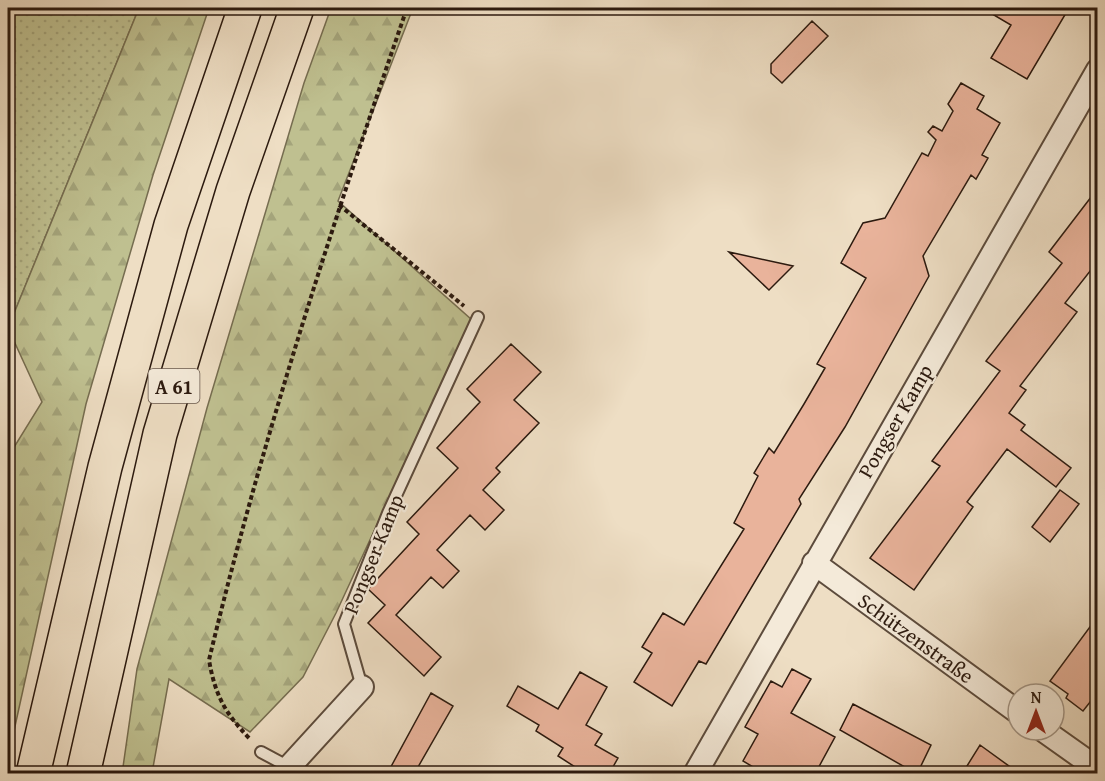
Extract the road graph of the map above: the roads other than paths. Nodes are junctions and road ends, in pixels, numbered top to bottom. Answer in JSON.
{"nodes":[{"id":1,"x":245,"y":8,"type":"edge"},
{"id":2,"x":297,"y":8,"type":"edge"},
{"id":3,"x":1098,"y":70,"type":"edge"},
{"id":4,"x":478,"y":317,"type":"road end"},
{"id":5,"x":814,"y":563,"type":"junction"},
{"id":6,"x":363,"y":687,"type":"joint"},
{"id":7,"x":1006,"y":703,"type":"edge"},
{"id":8,"x":1062,"y":742,"type":"edge"},
{"id":9,"x":261,"y":752,"type":"road end"},
{"id":10,"x":1095,"y":762,"type":"edge"},
{"id":11,"x":292,"y":770,"type":"edge"},
{"id":12,"x":33,"y":774,"type":"edge"},
{"id":13,"x":83,"y":774,"type":"edge"},
{"id":14,"x":695,"y":774,"type":"edge"}],
"edges":[{"from":1,"to":12,"type":"highway","number":"A 61"},
{"from":2,"to":13,"type":"highway","number":"A 61"},
{"from":3,"to":5,"type":"street","name":"Pongser Kamp"},
{"from":4,"to":6,"type":"lane","name":"Pongser Kamp"},
{"from":5,"to":7,"type":"street","name":"Schützenstraße"},
{"from":5,"to":14,"type":"street","name":"Pongser Kamp"},
{"from":6,"to":11,"type":"street","name":"Pongser Kamp"},
{"from":8,"to":10,"type":"street"},
{"from":9,"to":11,"type":"lane"}]}
